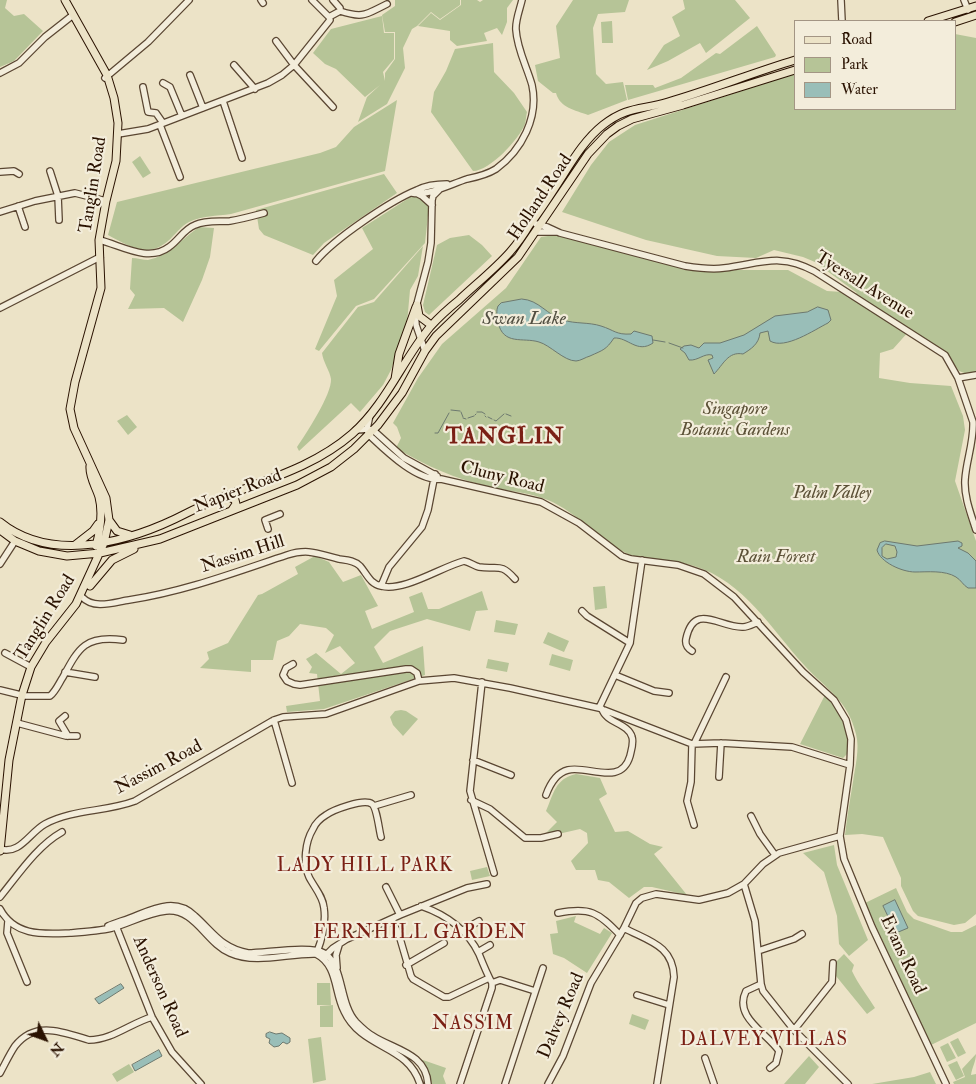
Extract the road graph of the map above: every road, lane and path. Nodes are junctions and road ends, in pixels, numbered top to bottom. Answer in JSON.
{"nodes":[{"id":1,"x":63,"y":0,"type":"edge"},
{"id":2,"x":188,"y":0,"type":"edge"},
{"id":3,"x":312,"y":0,"type":"edge"},
{"id":4,"x":334,"y":0,"type":"edge"},
{"id":5,"x":522,"y":0,"type":"edge"},
{"id":6,"x":841,"y":0,"type":"edge"},
{"id":7,"x":964,"y":0,"type":"edge"},
{"id":8,"x":387,"y":4,"type":"dead end"},
{"id":9,"x":976,"y":6,"type":"edge"},
{"id":10,"x":968,"y":10,"type":"junction"},
{"id":11,"x":340,"y":11,"type":"junction"},
{"id":12,"x":976,"y":15,"type":"edge"},
{"id":13,"x":72,"y":16,"type":"junction"},
{"id":14,"x":329,"y":17,"type":"junction"},
{"id":15,"x":842,"y":20,"type":"edge"},
{"id":16,"x":932,"y":20,"type":"edge"},
{"id":17,"x":956,"y":22,"type":"edge"},
{"id":18,"x":276,"y":41,"type":"dead end"},
{"id":19,"x":794,"y":60,"type":"edge"},
{"id":20,"x":234,"y":65,"type":"dead end"},
{"id":21,"x":294,"y":65,"type":"junction"},
{"id":22,"x":794,"y":70,"type":"edge"},
{"id":23,"x":0,"y":73,"type":"edge"},
{"id":24,"x":190,"y":75,"type":"dead end"},
{"id":25,"x":107,"y":79,"type":"junction"},
{"id":26,"x":728,"y":82,"type":"junction"},
{"id":27,"x":163,"y":83,"type":"dead end"},
{"id":28,"x":143,"y":87,"type":"dead end"},
{"id":29,"x":254,"y":89,"type":"junction"},
{"id":30,"x":733,"y":89,"type":"junction"},
{"id":31,"x":223,"y":101,"type":"junction"},
{"id":32,"x":333,"y":107,"type":"dead end"},
{"id":33,"x":203,"y":108,"type":"junction"},
{"id":34,"x":182,"y":116,"type":"junction"},
{"id":35,"x":162,"y":124,"type":"junction"},
{"id":36,"x":118,"y":134,"type":"junction"},
{"id":37,"x":242,"y":158,"type":"dead end"},
{"id":38,"x":50,"y":171,"type":"dead end"},
{"id":39,"x":0,"y":172,"type":"edge"},
{"id":40,"x":19,"y":174,"type":"dead end"},
{"id":41,"x":180,"y":177,"type":"dead end"},
{"id":42,"x":449,"y":184,"type":"junction"},
{"id":43,"x":441,"y":188,"type":"junction"},
{"id":44,"x":428,"y":190,"type":"junction"},
{"id":45,"x":415,"y":194,"type":"junction"},
{"id":46,"x":58,"y":196,"type":"junction"},
{"id":47,"x":106,"y":201,"type":"junction"},
{"id":48,"x":432,"y":205,"type":"junction"},
{"id":49,"x":18,"y":206,"type":"junction"},
{"id":50,"x":0,"y":212,"type":"edge"},
{"id":51,"x":264,"y":213,"type":"dead end"},
{"id":52,"x":59,"y":220,"type":"dead end"},
{"id":53,"x":531,"y":223,"type":"junction"},
{"id":54,"x":25,"y":227,"type":"dead end"},
{"id":55,"x":539,"y":229,"type":"junction"},
{"id":56,"x":99,"y":240,"type":"junction"},
{"id":57,"x":100,"y":257,"type":"junction"},
{"id":58,"x":316,"y":261,"type":"dead end"},
{"id":59,"x":416,"y":306,"type":"junction"},
{"id":60,"x":0,"y":308,"type":"edge"},
{"id":61,"x":431,"y":325,"type":"junction"},
{"id":62,"x":421,"y":340,"type":"junction"},
{"id":63,"x":425,"y":351,"type":"junction"},
{"id":64,"x":976,"y":375,"type":"edge"},
{"id":65,"x":958,"y":378,"type":"junction"},
{"id":66,"x":395,"y":379,"type":"junction"},
{"id":67,"x":370,"y":415,"type":"junction"},
{"id":68,"x":356,"y":430,"type":"junction"},
{"id":69,"x":370,"y":431,"type":"junction"},
{"id":70,"x":90,"y":466,"type":"junction"},
{"id":71,"x":434,"y":477,"type":"junction"},
{"id":72,"x":240,"y":489,"type":"junction"},
{"id":73,"x":226,"y":495,"type":"junction"},
{"id":74,"x":247,"y":505,"type":"junction"},
{"id":75,"x":232,"y":510,"type":"junction"},
{"id":76,"x":101,"y":514,"type":"junction"},
{"id":77,"x":280,"y":514,"type":"dead end"},
{"id":78,"x":108,"y":520,"type":"junction"},
{"id":79,"x":0,"y":522,"type":"edge"},
{"id":80,"x":268,"y":529,"type":"dead end"},
{"id":81,"x":0,"y":530,"type":"edge"},
{"id":82,"x":976,"y":530,"type":"edge"},
{"id":83,"x":133,"y":535,"type":"junction"},
{"id":84,"x":15,"y":541,"type":"junction"},
{"id":85,"x":100,"y":543,"type":"junction"},
{"id":86,"x":145,"y":543,"type":"junction"},
{"id":87,"x":75,"y":545,"type":"junction"},
{"id":88,"x":97,"y":554,"type":"junction"},
{"id":89,"x":642,"y":560,"type":"junction"},
{"id":90,"x":0,"y":564,"type":"edge"},
{"id":91,"x":515,"y":579,"type":"dead end"},
{"id":92,"x":90,"y":586,"type":"junction"},
{"id":93,"x":381,"y":586,"type":"junction"},
{"id":94,"x":82,"y":597,"type":"junction"},
{"id":95,"x":76,"y":604,"type":"junction"},
{"id":96,"x":582,"y":611,"type":"dead end"},
{"id":97,"x":758,"y":622,"type":"junction"},
{"id":98,"x":123,"y":640,"type":"dead end"},
{"id":99,"x":630,"y":643,"type":"junction"},
{"id":100,"x":692,"y":651,"type":"dead end"},
{"id":101,"x":5,"y":654,"type":"dead end"},
{"id":102,"x":293,"y":664,"type":"dead end"},
{"id":103,"x":31,"y":667,"type":"junction"},
{"id":104,"x":65,"y":672,"type":"junction"},
{"id":105,"x":615,"y":675,"type":"junction"},
{"id":106,"x":96,"y":677,"type":"dead end"},
{"id":107,"x":726,"y":678,"type":"dead end"},
{"id":108,"x":419,"y":681,"type":"junction"},
{"id":109,"x":482,"y":682,"type":"junction"},
{"id":110,"x":0,"y":690,"type":"edge"},
{"id":111,"x":669,"y":693,"type":"dead end"},
{"id":112,"x":22,"y":695,"type":"junction"},
{"id":113,"x":601,"y":709,"type":"junction"},
{"id":114,"x":65,"y":716,"type":"dead end"},
{"id":115,"x":274,"y":720,"type":"junction"},
{"id":116,"x":17,"y":723,"type":"junction"},
{"id":117,"x":68,"y":736,"type":"junction"},
{"id":118,"x":77,"y":736,"type":"dead end"},
{"id":119,"x":721,"y":743,"type":"junction"},
{"id":120,"x":693,"y":744,"type":"junction"},
{"id":121,"x":473,"y":760,"type":"junction"},
{"id":122,"x":850,"y":765,"type":"junction"},
{"id":123,"x":511,"y":775,"type":"dead end"},
{"id":124,"x":719,"y":777,"type":"dead end"},
{"id":125,"x":292,"y":783,"type":"dead end"},
{"id":126,"x":411,"y":795,"type":"dead end"},
{"id":127,"x":546,"y":795,"type":"dead end"},
{"id":128,"x":471,"y":800,"type":"junction"},
{"id":129,"x":374,"y":806,"type":"junction"},
{"id":130,"x":751,"y":816,"type":"dead end"},
{"id":131,"x":694,"y":825,"type":"dead end"},
{"id":132,"x":62,"y":832,"type":"dead end"},
{"id":133,"x":558,"y":834,"type":"dead end"},
{"id":134,"x":840,"y":836,"type":"junction"},
{"id":135,"x":381,"y":837,"type":"dead end"},
{"id":136,"x":0,"y":850,"type":"edge"},
{"id":137,"x":775,"y":855,"type":"junction"},
{"id":138,"x":494,"y":873,"type":"dead end"},
{"id":139,"x":487,"y":884,"type":"dead end"},
{"id":140,"x":744,"y":884,"type":"junction"},
{"id":141,"x":386,"y":887,"type":"dead end"},
{"id":142,"x":0,"y":897,"type":"edge"},
{"id":143,"x":421,"y":906,"type":"junction"},
{"id":144,"x":1,"y":912,"type":"edge"},
{"id":145,"x":558,"y":913,"type":"dead end"},
{"id":146,"x":400,"y":915,"type":"junction"},
{"id":147,"x":392,"y":920,"type":"junction"},
{"id":148,"x":8,"y":921,"type":"junction"},
{"id":149,"x":479,"y":921,"type":"dead end"},
{"id":150,"x":199,"y":923,"type":"junction"},
{"id":151,"x":117,"y":924,"type":"junction"},
{"id":152,"x":16,"y":927,"type":"junction"},
{"id":153,"x":624,"y":928,"type":"junction"},
{"id":154,"x":462,"y":930,"type":"junction"},
{"id":155,"x":802,"y":934,"type":"dead end"},
{"id":156,"x":620,"y":935,"type":"junction"},
{"id":157,"x":322,"y":936,"type":"junction"},
{"id":158,"x":10,"y":938,"type":"junction"},
{"id":159,"x":444,"y":943,"type":"dead end"},
{"id":160,"x":339,"y":945,"type":"junction"},
{"id":161,"x":490,"y":945,"type":"dead end"},
{"id":162,"x":306,"y":949,"type":"junction"},
{"id":163,"x":758,"y":951,"type":"junction"},
{"id":164,"x":317,"y":952,"type":"junction"},
{"id":165,"x":478,"y":952,"type":"junction"},
{"id":166,"x":325,"y":956,"type":"junction"},
{"id":167,"x":833,"y":963,"type":"dead end"},
{"id":168,"x":406,"y":965,"type":"junction"},
{"id":169,"x":543,"y":968,"type":"dead end"},
{"id":170,"x":337,"y":970,"type":"junction"},
{"id":171,"x":491,"y":980,"type":"junction"},
{"id":172,"x":27,"y":981,"type":"dead end"},
{"id":173,"x":760,"y":984,"type":"junction"},
{"id":174,"x":535,"y":991,"type":"junction"},
{"id":175,"x":637,"y":995,"type":"dead end"},
{"id":176,"x":669,"y":1005,"type":"junction"},
{"id":177,"x":152,"y":1017,"type":"junction"},
{"id":178,"x":794,"y":1030,"type":"junction"},
{"id":179,"x":705,"y":1058,"type":"dead end"},
{"id":180,"x":770,"y":1068,"type":"dead end"},
{"id":181,"x":0,"y":1073,"type":"edge"},
{"id":182,"x":201,"y":1084,"type":"edge"},
{"id":183,"x":420,"y":1084,"type":"edge"},
{"id":184,"x":428,"y":1084,"type":"edge"},
{"id":185,"x":460,"y":1084,"type":"edge"},
{"id":186,"x":505,"y":1084,"type":"edge"},
{"id":187,"x":548,"y":1084,"type":"edge"},
{"id":188,"x":657,"y":1084,"type":"edge"},
{"id":189,"x":714,"y":1084,"type":"edge"},
{"id":190,"x":848,"y":1084,"type":"edge"},
{"id":191,"x":946,"y":1084,"type":"edge"}],
"edges":[{"from":1,"to":13,"type":"main road","name":"Tanglin Road"},
{"from":2,"to":25,"type":"street"},
{"from":3,"to":14,"type":"street"},
{"from":4,"to":11,"type":"street"},
{"from":5,"to":42,"type":"street"},
{"from":6,"to":15,"type":"street"},
{"from":7,"to":10,"type":"street"},
{"from":8,"to":11,"type":"street"},
{"from":9,"to":10,"type":"main road"},
{"from":10,"to":16,"type":"main road"},
{"from":11,"to":14,"type":"street"},
{"from":12,"to":17,"type":"main road"},
{"from":13,"to":23,"type":"street"},
{"from":13,"to":25,"type":"main road","name":"Tanglin Road"},
{"from":14,"to":21,"type":"street"},
{"from":18,"to":21,"type":"street"},
{"from":19,"to":26,"type":"main road","name":"Holland Road"},
{"from":20,"to":29,"type":"street"},
{"from":21,"to":29,"type":"street"},
{"from":21,"to":32,"type":"street"},
{"from":22,"to":30,"type":"main road","name":"Holland Road"},
{"from":24,"to":33,"type":"street"},
{"from":25,"to":36,"type":"main road","name":"Tanglin Road"},
{"from":26,"to":30,"type":"main road"},
{"from":26,"to":53,"type":"main road","name":"Holland Road"},
{"from":27,"to":34,"type":"street"},
{"from":28,"to":35,"type":"street"},
{"from":29,"to":31,"type":"street"},
{"from":30,"to":55,"type":"main road","name":"Holland Road"},
{"from":31,"to":33,"type":"street"},
{"from":31,"to":37,"type":"street"},
{"from":33,"to":34,"type":"street"},
{"from":34,"to":35,"type":"street"},
{"from":35,"to":36,"type":"street"},
{"from":35,"to":41,"type":"street"},
{"from":36,"to":47,"type":"main road","name":"Tanglin Road"},
{"from":38,"to":46,"type":"street"},
{"from":39,"to":40,"type":"street"},
{"from":42,"to":43,"type":"street"},
{"from":42,"to":44,"type":"street"},
{"from":43,"to":44,"type":"street"},
{"from":43,"to":48,"type":"street"},
{"from":44,"to":45,"type":"street"},
{"from":44,"to":48,"type":"street"},
{"from":45,"to":48,"type":"street"},
{"from":45,"to":58,"type":"street"},
{"from":46,"to":47,"type":"street"},
{"from":46,"to":49,"type":"street"},
{"from":46,"to":52,"type":"street"},
{"from":47,"to":56,"type":"main road","name":"Tanglin Road"},
{"from":48,"to":59,"type":"street"},
{"from":49,"to":50,"type":"street"},
{"from":49,"to":54,"type":"street"},
{"from":51,"to":56,"type":"street"},
{"from":53,"to":55,"type":"street","name":"Tyersall Avenue"},
{"from":53,"to":61,"type":"main road","name":"Holland Road"},
{"from":55,"to":63,"type":"main road","name":"Holland Road"},
{"from":55,"to":65,"type":"street","name":"Tyersall Avenue"},
{"from":56,"to":57,"type":"main road","name":"Tanglin Road"},
{"from":57,"to":60,"type":"street"},
{"from":57,"to":70,"type":"main road","name":"Tanglin Road"},
{"from":59,"to":61,"type":"main road"},
{"from":59,"to":62,"type":"street"},
{"from":59,"to":66,"type":"main road"},
{"from":61,"to":62,"type":"main road","name":"Holland Road"},
{"from":62,"to":63,"type":"street"},
{"from":62,"to":66,"type":"main road","name":"Holland Road"},
{"from":63,"to":69,"type":"main road","name":"Holland Road"},
{"from":64,"to":65,"type":"street"},
{"from":65,"to":82,"type":"street","name":"Tyersall Avenue"},
{"from":66,"to":67,"type":"main road","name":"Holland Road"},
{"from":67,"to":68,"type":"main road","name":"Napier Road"},
{"from":67,"to":69,"type":"street"},
{"from":68,"to":69,"type":"street"},
{"from":68,"to":72,"type":"main road","name":"Napier Road"},
{"from":69,"to":71,"type":"street","name":"Cluny Road"},
{"from":69,"to":74,"type":"main road","name":"Napier Road"},
{"from":70,"to":76,"type":"main road","name":"Tanglin Road"},
{"from":70,"to":78,"type":"main road","name":"Tanglin Road"},
{"from":71,"to":89,"type":"street","name":"Cluny Road"},
{"from":71,"to":93,"type":"street"},
{"from":72,"to":73,"type":"main road","name":"Napier Road"},
{"from":72,"to":74,"type":"main road"},
{"from":73,"to":75,"type":"main road"},
{"from":73,"to":83,"type":"main road","name":"Napier Road"},
{"from":74,"to":75,"type":"main road","name":"Napier Road"},
{"from":75,"to":86,"type":"main road","name":"Napier Road"},
{"from":76,"to":85,"type":"main road","name":"Tanglin Road"},
{"from":76,"to":87,"type":"main road"},
{"from":77,"to":80,"type":"street"},
{"from":78,"to":83,"type":"main road"},
{"from":78,"to":85,"type":"main road","name":"Tanglin Road"},
{"from":79,"to":87,"type":"main road","name":"Napier Road"},
{"from":81,"to":84,"type":"main road","name":"Napier Road"},
{"from":83,"to":85,"type":"main road","name":"Napier Road"},
{"from":84,"to":88,"type":"main road","name":"Napier Road"},
{"from":84,"to":90,"type":"street"},
{"from":85,"to":87,"type":"main road","name":"Napier Road"},
{"from":85,"to":88,"type":"main road","name":"Tanglin Road"},
{"from":86,"to":88,"type":"main road","name":"Napier Road"},
{"from":86,"to":92,"type":"main road"},
{"from":88,"to":92,"type":"main road"},
{"from":88,"to":95,"type":"main road","name":"Tanglin Road"},
{"from":89,"to":97,"type":"street","name":"Cluny Road"},
{"from":89,"to":99,"type":"street"},
{"from":91,"to":93,"type":"street"},
{"from":92,"to":94,"type":"main road"},
{"from":93,"to":94,"type":"street","name":"Nassim Hill"},
{"from":94,"to":95,"type":"main road"},
{"from":95,"to":103,"type":"main road","name":"Tanglin Road"},
{"from":96,"to":99,"type":"street"},
{"from":97,"to":100,"type":"street"},
{"from":97,"to":122,"type":"street","name":"Cluny Road"},
{"from":98,"to":104,"type":"street"},
{"from":99,"to":105,"type":"street"},
{"from":101,"to":103,"type":"street"},
{"from":102,"to":108,"type":"street"},
{"from":103,"to":112,"type":"main road","name":"Tanglin Road"},
{"from":104,"to":106,"type":"street"},
{"from":104,"to":112,"type":"street"},
{"from":105,"to":111,"type":"street"},
{"from":105,"to":113,"type":"street"},
{"from":107,"to":120,"type":"street"},
{"from":108,"to":109,"type":"street","name":"Nassim Road"},
{"from":108,"to":115,"type":"street","name":"Nassim Road"},
{"from":109,"to":113,"type":"street","name":"Nassim Road"},
{"from":109,"to":121,"type":"street"},
{"from":110,"to":112,"type":"street"},
{"from":112,"to":116,"type":"main road","name":"Tanglin Road"},
{"from":113,"to":120,"type":"street","name":"Nassim Road"},
{"from":113,"to":127,"type":"street"},
{"from":114,"to":117,"type":"street"},
{"from":115,"to":125,"type":"street"},
{"from":115,"to":136,"type":"street","name":"Nassim Road"},
{"from":116,"to":117,"type":"street"},
{"from":116,"to":136,"type":"main road","name":"Tanglin Road"},
{"from":117,"to":118,"type":"street"},
{"from":119,"to":120,"type":"street","name":"Nassim Road"},
{"from":119,"to":122,"type":"street","name":"Nassim Road"},
{"from":119,"to":124,"type":"street"},
{"from":120,"to":131,"type":"street"},
{"from":121,"to":123,"type":"street"},
{"from":121,"to":128,"type":"street"},
{"from":122,"to":134,"type":"street","name":"Cluny Road"},
{"from":126,"to":129,"type":"street"},
{"from":128,"to":133,"type":"street"},
{"from":128,"to":138,"type":"street"},
{"from":129,"to":135,"type":"street"},
{"from":129,"to":157,"type":"street"},
{"from":130,"to":137,"type":"street"},
{"from":132,"to":142,"type":"street"},
{"from":134,"to":137,"type":"street","name":"Dalvey Road"},
{"from":134,"to":191,"type":"street","name":"Evans Road"},
{"from":137,"to":140,"type":"street","name":"Dalvey Road"},
{"from":139,"to":143,"type":"street"},
{"from":140,"to":153,"type":"street","name":"Dalvey Road"},
{"from":140,"to":163,"type":"street"},
{"from":141,"to":146,"type":"street"},
{"from":143,"to":146,"type":"street"},
{"from":143,"to":154,"type":"street"},
{"from":144,"to":148,"type":"street"},
{"from":145,"to":156,"type":"street"},
{"from":146,"to":147,"type":"street"},
{"from":147,"to":160,"type":"street"},
{"from":147,"to":168,"type":"street"},
{"from":148,"to":152,"type":"street"},
{"from":148,"to":158,"type":"street"},
{"from":149,"to":154,"type":"street"},
{"from":150,"to":151,"type":"street"},
{"from":150,"to":162,"type":"street"},
{"from":150,"to":164,"type":"street"},
{"from":151,"to":152,"type":"street"},
{"from":151,"to":177,"type":"street","name":"Anderson Road"},
{"from":152,"to":158,"type":"street"},
{"from":153,"to":156,"type":"street","name":"Dalvey Road"},
{"from":153,"to":176,"type":"street"},
{"from":154,"to":165,"type":"street"},
{"from":155,"to":163,"type":"street"},
{"from":156,"to":187,"type":"street","name":"Dalvey Road"},
{"from":157,"to":162,"type":"street"},
{"from":157,"to":164,"type":"street"},
{"from":158,"to":172,"type":"street"},
{"from":159,"to":168,"type":"street"},
{"from":160,"to":166,"type":"street"},
{"from":160,"to":170,"type":"street"},
{"from":161,"to":165,"type":"street"},
{"from":162,"to":164,"type":"street"},
{"from":163,"to":173,"type":"street"},
{"from":164,"to":166,"type":"street"},
{"from":165,"to":171,"type":"street"},
{"from":166,"to":170,"type":"street"},
{"from":166,"to":183,"type":"street"},
{"from":167,"to":178,"type":"street"},
{"from":168,"to":171,"type":"street"},
{"from":169,"to":174,"type":"street"},
{"from":170,"to":184,"type":"street"},
{"from":171,"to":174,"type":"street"},
{"from":171,"to":185,"type":"street"},
{"from":173,"to":178,"type":"street"},
{"from":173,"to":180,"type":"street"},
{"from":174,"to":186,"type":"street"},
{"from":175,"to":176,"type":"street"},
{"from":176,"to":188,"type":"street"},
{"from":177,"to":181,"type":"street"},
{"from":177,"to":182,"type":"street","name":"Anderson Road"},
{"from":178,"to":190,"type":"street"},
{"from":179,"to":189,"type":"street"}]}
